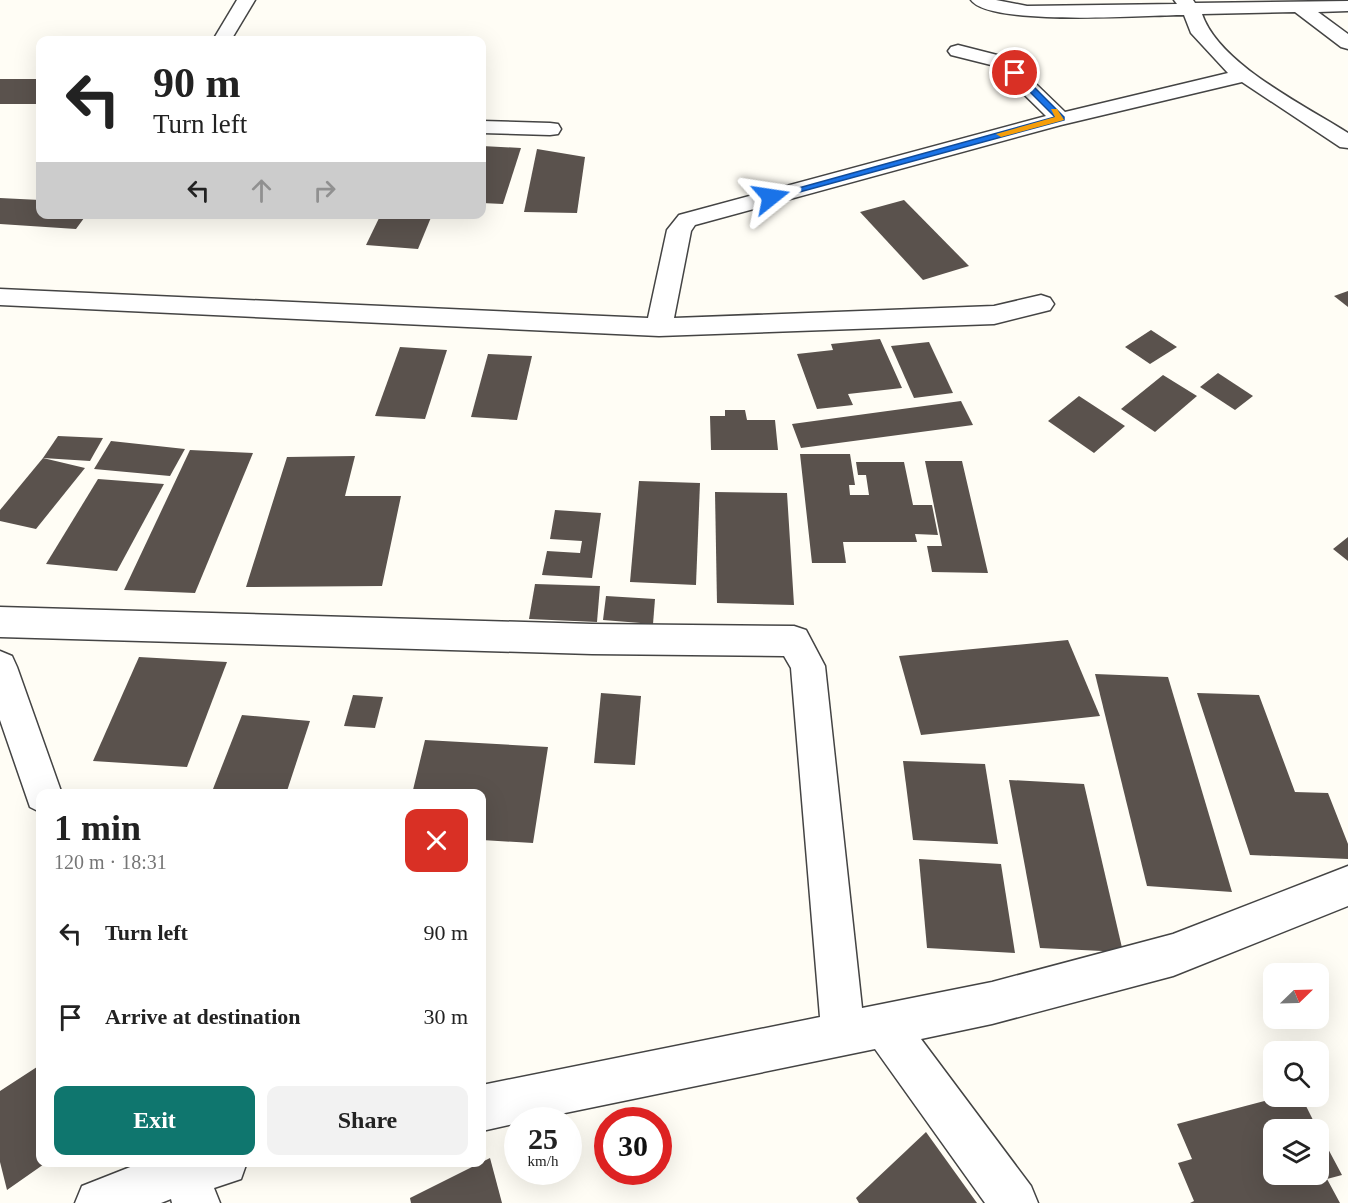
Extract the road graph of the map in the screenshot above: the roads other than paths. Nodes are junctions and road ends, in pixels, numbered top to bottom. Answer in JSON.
{"nodes":[{"id":1,"x":246,"y":0,"type":"edge"},
{"id":2,"x":980,"y":0,"type":"edge"},
{"id":3,"x":1188,"y":5,"type":"edge"},
{"id":4,"x":1348,"y":6,"type":"edge"},
{"id":5,"x":1299,"y":7,"type":"junction"},
{"id":6,"x":224,"y":36,"type":"edge"},
{"id":7,"x":1348,"y":43,"type":"edge"},
{"id":8,"x":958,"y":51,"type":"dead end"},
{"id":9,"x":1243,"y":76,"type":"junction"},
{"id":10,"x":1061,"y":118,"type":"junction"},
{"id":11,"x":486,"y":127,"type":"edge"},
{"id":12,"x":550,"y":129,"type":"dead end"},
{"id":13,"x":1348,"y":142,"type":"edge"},
{"id":14,"x":0,"y":297,"type":"edge"},
{"id":15,"x":1041,"y":304,"type":"dead end"},
{"id":16,"x":659,"y":327,"type":"junction"},
{"id":17,"x":0,"y":622,"type":"edge"},
{"id":18,"x":0,"y":667,"type":"edge"},
{"id":19,"x":41,"y":789,"type":"edge"},
{"id":20,"x":1348,"y":886,"type":"edge"},
{"id":21,"x":863,"y":1028,"type":"junction"},
{"id":22,"x":486,"y":1107,"type":"edge"},
{"id":23,"x":196,"y":1175,"type":"edge"},
{"id":24,"x":99,"y":1203,"type":"edge"},
{"id":25,"x":1014,"y":1203,"type":"edge"}],
"edges":[{"from":1,"to":6,"type":"street"},
{"from":2,"to":3,"type":"street"},
{"from":3,"to":5,"type":"street"},
{"from":3,"to":9,"type":"street"},
{"from":4,"to":5,"type":"street"},
{"from":5,"to":7,"type":"street"},
{"from":8,"to":10,"type":"street"},
{"from":9,"to":10,"type":"street"},
{"from":9,"to":13,"type":"street"},
{"from":10,"to":16,"type":"street"},
{"from":11,"to":12,"type":"street"},
{"from":14,"to":16,"type":"street"},
{"from":15,"to":16,"type":"street"},
{"from":17,"to":21,"type":"street"},
{"from":18,"to":19,"type":"street"},
{"from":20,"to":21,"type":"street"},
{"from":21,"to":22,"type":"street"},
{"from":21,"to":25,"type":"street"},
{"from":23,"to":24,"type":"street"}]}
